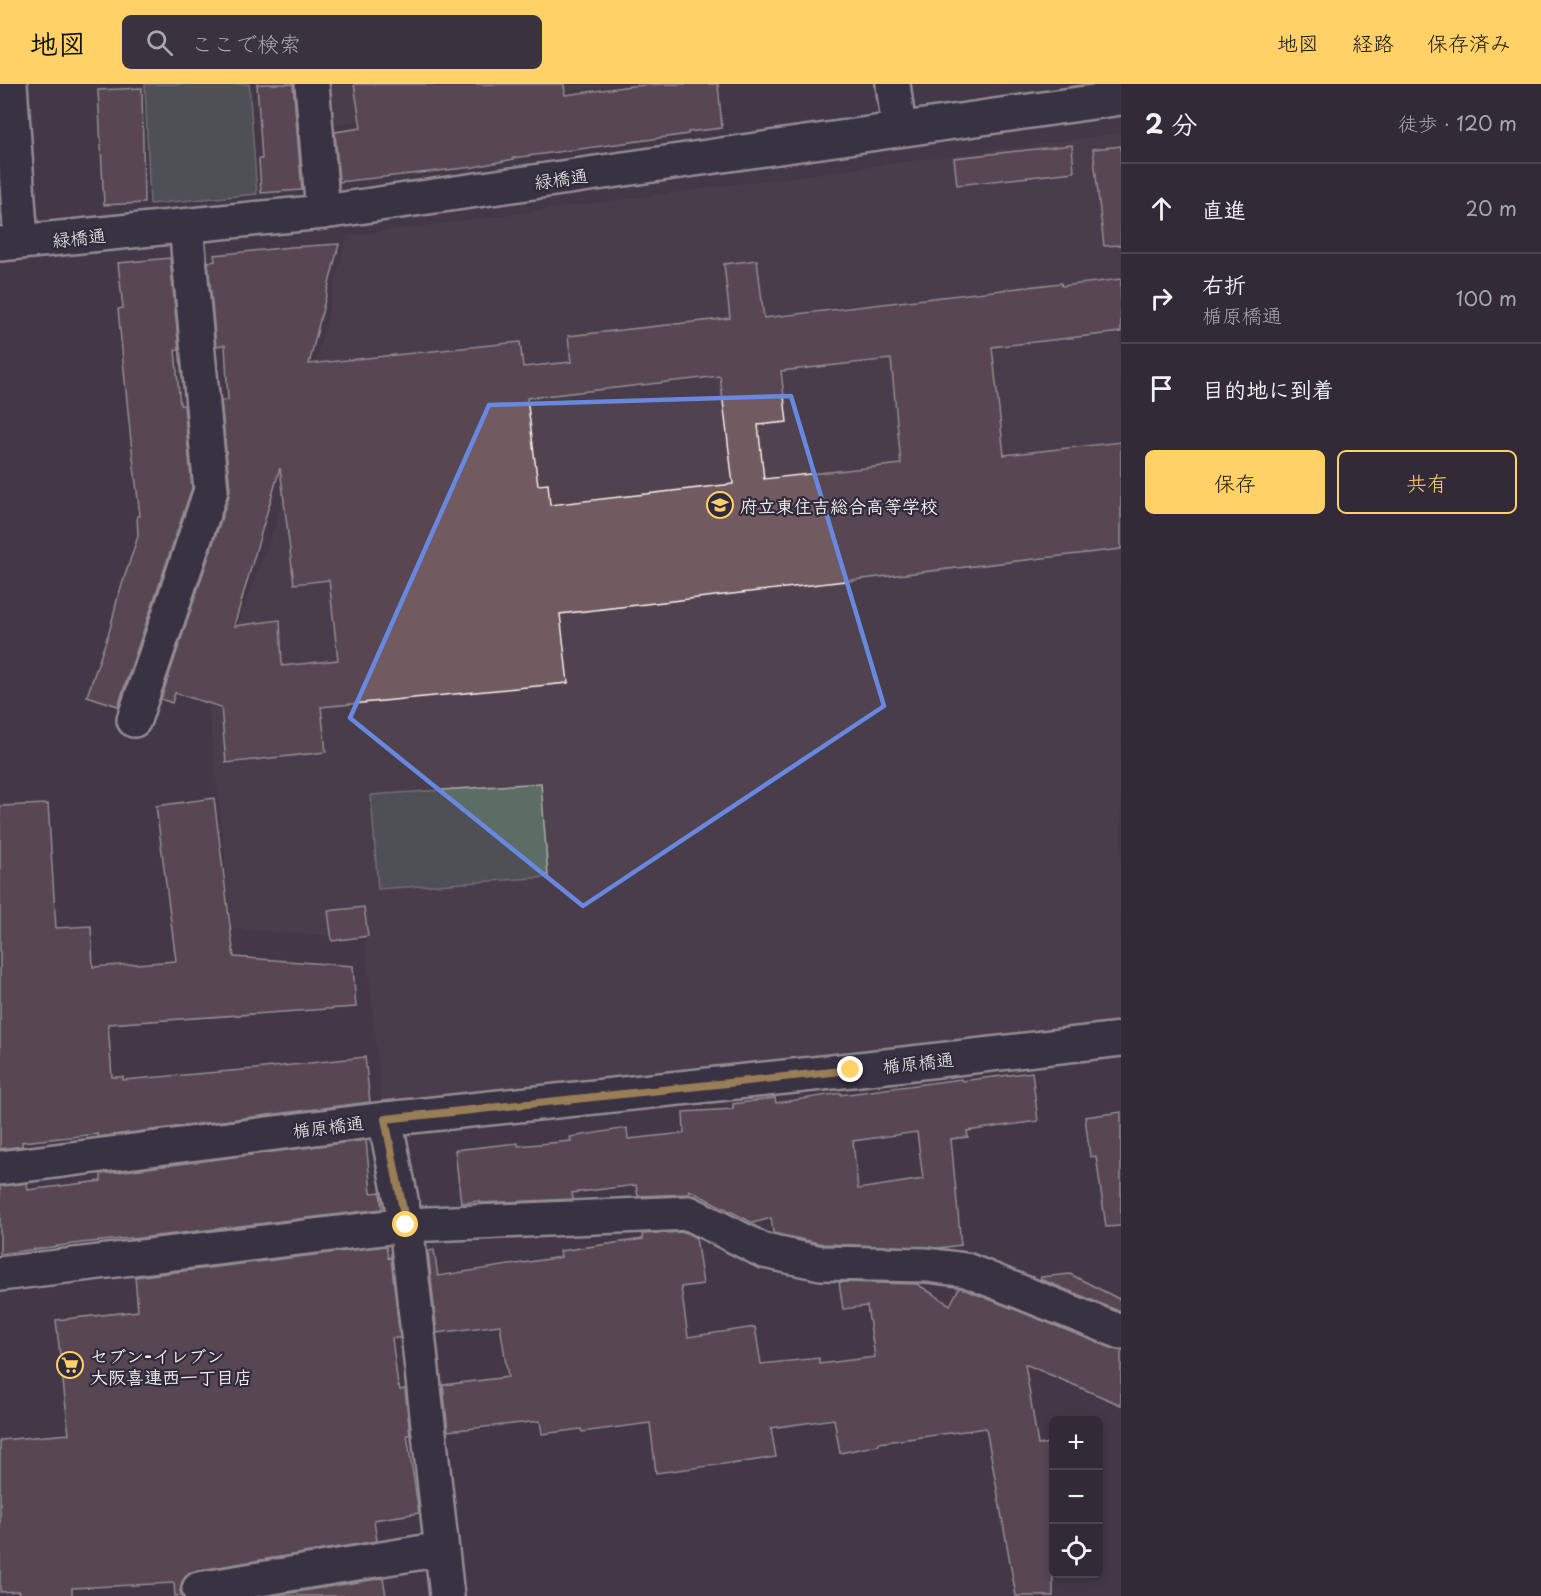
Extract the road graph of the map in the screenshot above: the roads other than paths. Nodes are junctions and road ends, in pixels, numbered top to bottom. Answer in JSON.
{"nodes":[{"id":1,"x":10,"y":84,"type":"edge"},
{"id":2,"x":312,"y":84,"type":"edge"},
{"id":3,"x":893,"y":84,"type":"edge"},
{"id":4,"x":1121,"y":98,"type":"edge"},
{"id":5,"x":899,"y":129,"type":"junction"},
{"id":6,"x":323,"y":212,"type":"junction"},
{"id":7,"x":186,"y":226,"type":"junction"},
{"id":8,"x":10,"y":243,"type":"edge"},
{"id":9,"x":134,"y":720,"type":"dead end"},
{"id":10,"x":1121,"y":1039,"type":"edge"},
{"id":11,"x":385,"y":1119,"type":"junction"},
{"id":12,"x":0,"y":1168,"type":"edge"},
{"id":13,"x":406,"y":1225,"type":"junction"},
{"id":14,"x":0,"y":1274,"type":"edge"},
{"id":15,"x":1121,"y":1332,"type":"edge"},
{"id":16,"x":441,"y":1549,"type":"junction"},
{"id":17,"x":199,"y":1589,"type":"dead end"},
{"id":18,"x":447,"y":1596,"type":"edge"}],
"edges":[{"from":1,"to":8,"type":"street"},
{"from":2,"to":6,"type":"street"},
{"from":3,"to":5,"type":"street"},
{"from":4,"to":5,"type":"street","name":"緑橋通"},
{"from":5,"to":6,"type":"street","name":"緑橋通"},
{"from":6,"to":7,"type":"street","name":"緑橋通"},
{"from":7,"to":8,"type":"street","name":"緑橋通"},
{"from":7,"to":9,"type":"street"},
{"from":10,"to":11,"type":"street","name":"楯原橋通"},
{"from":11,"to":12,"type":"street","name":"楯原橋通"},
{"from":11,"to":13,"type":"street"},
{"from":13,"to":14,"type":"street"},
{"from":13,"to":15,"type":"street"},
{"from":13,"to":16,"type":"street"},
{"from":16,"to":17,"type":"street"},
{"from":16,"to":18,"type":"street"}]}
